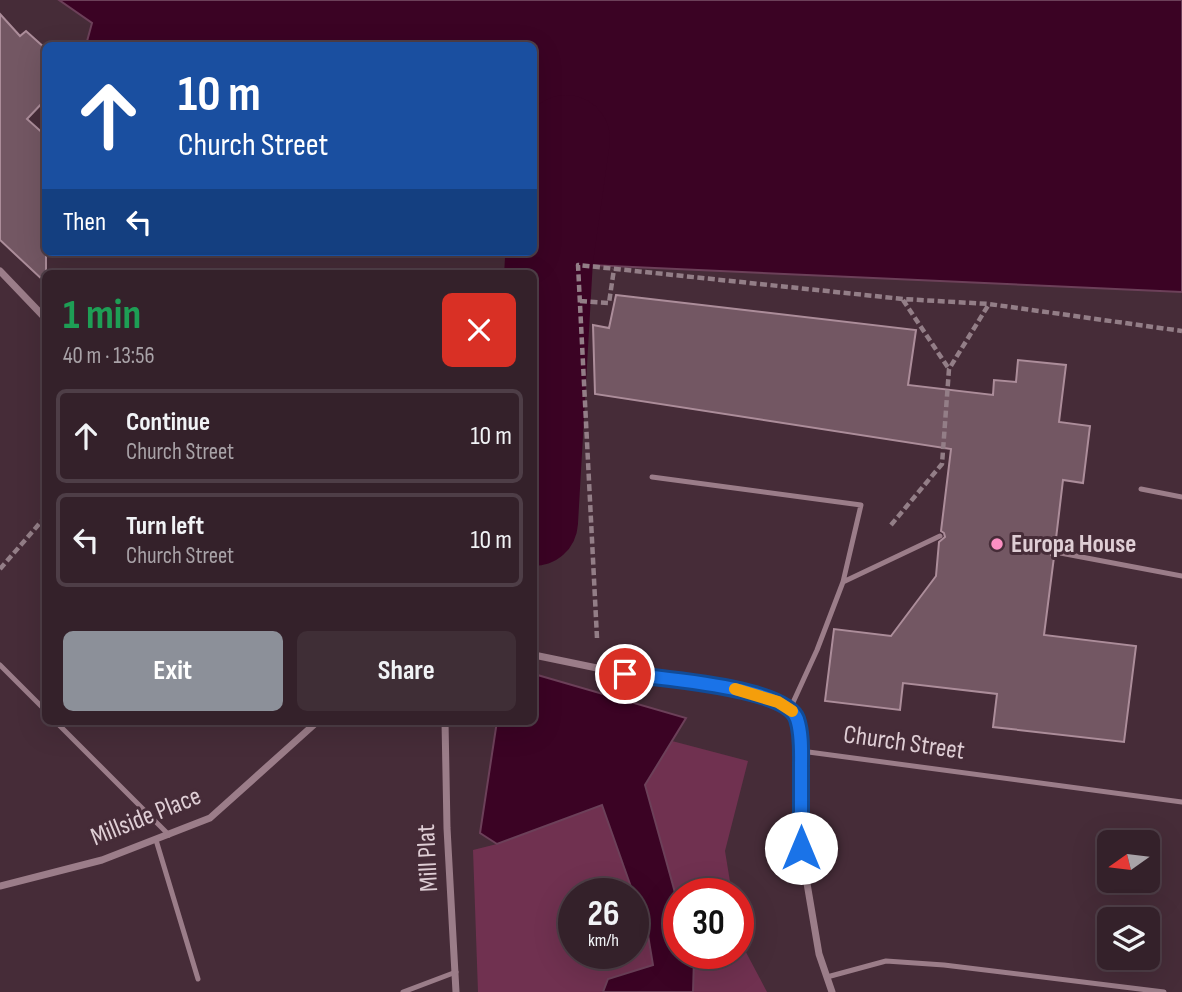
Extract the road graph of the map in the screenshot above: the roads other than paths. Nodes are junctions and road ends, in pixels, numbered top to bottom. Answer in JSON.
{"nodes":[{"id":1,"x":0,"y":271,"type":"edge"},
{"id":2,"x":42,"y":315,"type":"edge"},
{"id":3,"x":652,"y":477,"type":"dead end"},
{"id":4,"x":1141,"y":489,"type":"dead end"},
{"id":5,"x":1182,"y":496,"type":"edge"},
{"id":6,"x":940,"y":536,"type":"dead end"},
{"id":7,"x":1055,"y":552,"type":"dead end"},
{"id":8,"x":1182,"y":576,"type":"edge"},
{"id":9,"x":843,"y":582,"type":"junction"},
{"id":10,"x":537,"y":656,"type":"edge"},
{"id":11,"x":0,"y":665,"type":"edge"},
{"id":12,"x":42,"y":707,"type":"edge"},
{"id":13,"x":790,"y":709,"type":"junction"},
{"id":14,"x":59,"y":725,"type":"edge"},
{"id":15,"x":314,"y":725,"type":"edge"},
{"id":16,"x":445,"y":725,"type":"edge"},
{"id":17,"x":801,"y":751,"type":"junction"},
{"id":18,"x":1182,"y":802,"type":"edge"},
{"id":19,"x":169,"y":835,"type":"junction"},
{"id":20,"x":156,"y":840,"type":"junction"},
{"id":21,"x":0,"y":886,"type":"edge"},
{"id":22,"x":456,"y":972,"type":"junction"},
{"id":23,"x":827,"y":977,"type":"junction"},
{"id":24,"x":198,"y":979,"type":"dead end"},
{"id":25,"x":403,"y":992,"type":"edge"},
{"id":26,"x":456,"y":992,"type":"edge"},
{"id":27,"x":832,"y":992,"type":"edge"},
{"id":28,"x":1164,"y":992,"type":"edge"}],
"edges":[{"from":1,"to":2,"type":"street"},
{"from":3,"to":9,"type":"lane"},
{"from":4,"to":5,"type":"lane"},
{"from":6,"to":9,"type":"lane"},
{"from":7,"to":8,"type":"lane"},
{"from":9,"to":13,"type":"lane"},
{"from":10,"to":13,"type":"street"},
{"from":11,"to":12,"type":"lane"},
{"from":13,"to":17,"type":"street"},
{"from":14,"to":19,"type":"lane"},
{"from":15,"to":19,"type":"street","name":"Millside Place"},
{"from":16,"to":22,"type":"street","name":"Mill Plat"},
{"from":17,"to":18,"type":"lane","name":"Church Street"},
{"from":17,"to":23,"type":"street"},
{"from":19,"to":20,"type":"street","name":"Millside Place"},
{"from":20,"to":21,"type":"street","name":"Millside Place"},
{"from":20,"to":24,"type":"lane"},
{"from":22,"to":25,"type":"lane"},
{"from":22,"to":26,"type":"street","name":"Mill Plat"},
{"from":23,"to":27,"type":"street"},
{"from":23,"to":28,"type":"lane"}]}
